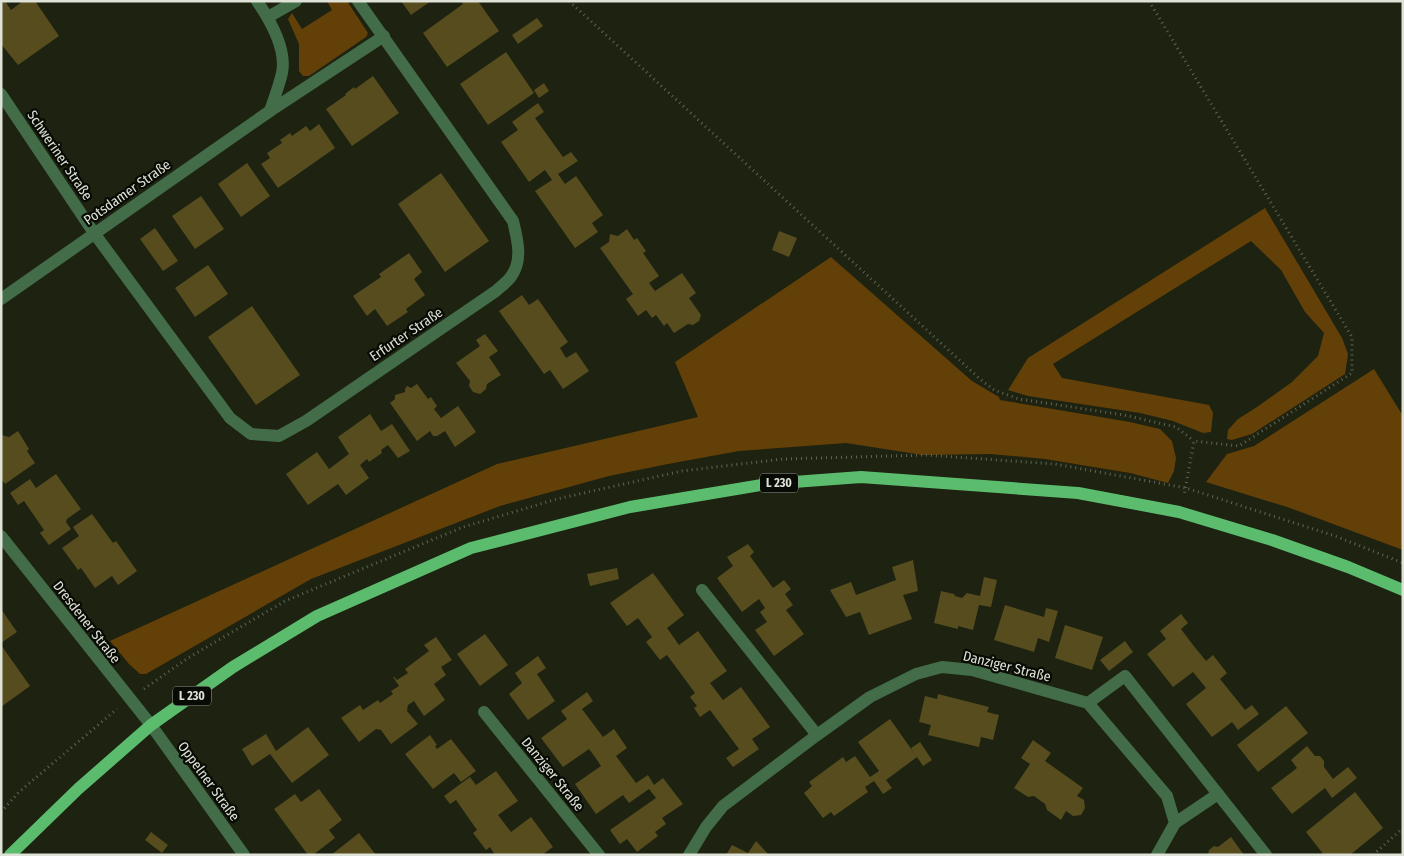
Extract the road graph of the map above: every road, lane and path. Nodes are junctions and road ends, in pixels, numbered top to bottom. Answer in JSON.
{"nodes":[{"id":1,"x":257,"y":1,"type":"edge"},
{"id":2,"x":296,"y":1,"type":"edge"},
{"id":3,"x":358,"y":1,"type":"edge"},
{"id":4,"x":569,"y":1,"type":"edge"},
{"id":5,"x":1149,"y":1,"type":"edge"},
{"id":6,"x":268,"y":18,"type":"junction"},
{"id":7,"x":384,"y":36,"type":"junction"},
{"id":8,"x":1,"y":94,"type":"edge"},
{"id":9,"x":270,"y":111,"type":"junction"},
{"id":10,"x":94,"y":233,"type":"junction"},
{"id":11,"x":1,"y":299,"type":"edge"},
{"id":12,"x":1194,"y":441,"type":"junction"},
{"id":13,"x":1186,"y":488,"type":"junction"},
{"id":14,"x":1179,"y":512,"type":"junction"},
{"id":15,"x":1,"y":536,"type":"edge"},
{"id":16,"x":1403,"y":563,"type":"edge"},
{"id":17,"x":702,"y":590,"type":"dead end"},
{"id":18,"x":1403,"y":590,"type":"edge"},
{"id":19,"x":129,"y":700,"type":"junction"},
{"id":20,"x":1088,"y":703,"type":"junction"},
{"id":21,"x":484,"y":712,"type":"dead end"},
{"id":22,"x":150,"y":725,"type":"junction"},
{"id":23,"x":817,"y":735,"type":"junction"},
{"id":24,"x":1218,"y":794,"type":"junction"},
{"id":25,"x":1,"y":812,"type":"edge"},
{"id":26,"x":1175,"y":823,"type":"junction"},
{"id":27,"x":1403,"y":828,"type":"edge"},
{"id":28,"x":10,"y":855,"type":"edge"},
{"id":29,"x":244,"y":855,"type":"edge"},
{"id":30,"x":598,"y":855,"type":"edge"},
{"id":31,"x":689,"y":855,"type":"edge"},
{"id":32,"x":1157,"y":855,"type":"edge"},
{"id":33,"x":1266,"y":855,"type":"edge"},
{"id":34,"x":1373,"y":855,"type":"edge"}],
"edges":[{"from":1,"to":6,"type":"street"},
{"from":2,"to":6,"type":"street"},
{"from":3,"to":7,"type":"street","name":"Erfurter Straße"},
{"from":4,"to":12,"type":"path"},
{"from":5,"to":12,"type":"path"},
{"from":6,"to":9,"type":"street"},
{"from":7,"to":9,"type":"street","name":"Potsdamer Straße"},
{"from":7,"to":10,"type":"street","name":"Erfurter Straße"},
{"from":8,"to":10,"type":"street","name":"Schweriner Straße"},
{"from":9,"to":10,"type":"street","name":"Potsdamer Straße"},
{"from":10,"to":11,"type":"street","name":"Potsdamer Straße"},
{"from":12,"to":13,"type":"path"},
{"from":13,"to":14,"type":"path"},
{"from":13,"to":16,"type":"path"},
{"from":13,"to":19,"type":"path"},
{"from":14,"to":18,"type":"main road","number":"L 230"},
{"from":14,"to":22,"type":"main road","number":"L 230"},
{"from":15,"to":19,"type":"street","name":"Dresdener Straße"},
{"from":17,"to":23,"type":"street"},
{"from":19,"to":22,"type":"street","name":"Dresdener Straße"},
{"from":19,"to":25,"type":"path"},
{"from":20,"to":23,"type":"street","name":"Danziger Straße"},
{"from":20,"to":24,"type":"street"},
{"from":20,"to":26,"type":"street"},
{"from":21,"to":30,"type":"street","name":"Danziger Straße"},
{"from":22,"to":28,"type":"main road","number":"L 230"},
{"from":22,"to":29,"type":"street","name":"Oppelner Straße"},
{"from":23,"to":31,"type":"street","name":"Danziger Straße"},
{"from":24,"to":26,"type":"street"},
{"from":24,"to":33,"type":"street"},
{"from":26,"to":32,"type":"street"},
{"from":27,"to":34,"type":"path"}]}
